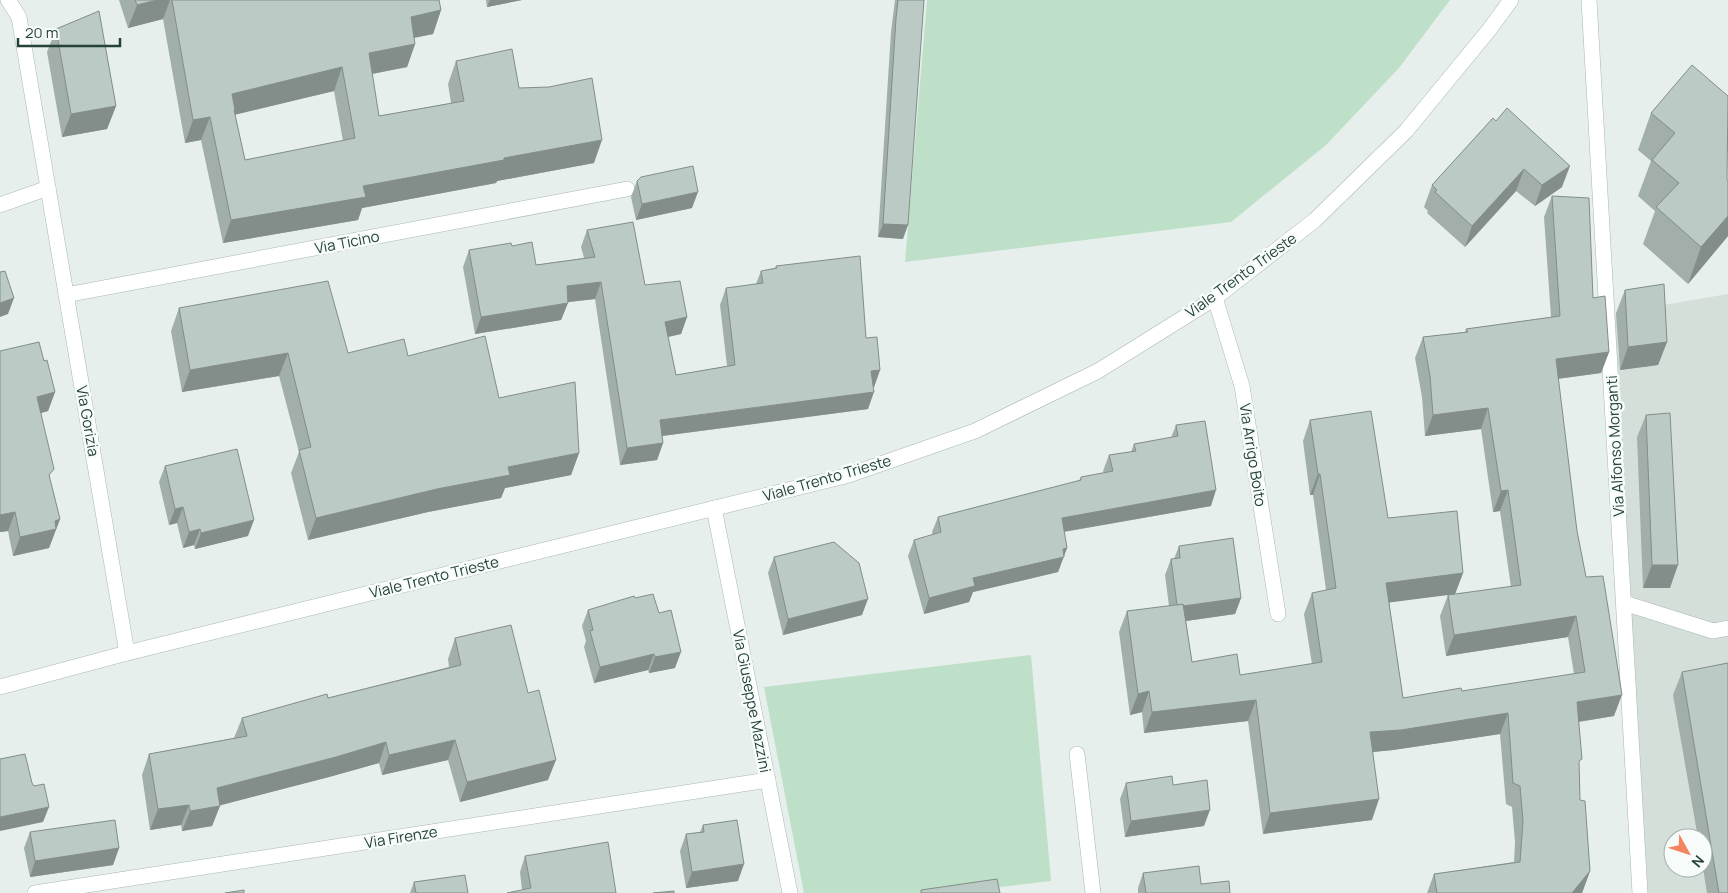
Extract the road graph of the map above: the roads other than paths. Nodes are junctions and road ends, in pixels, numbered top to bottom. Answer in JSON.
{"nodes":[{"id":1,"x":8,"y":0,"type":"edge"},
{"id":2,"x":1511,"y":0,"type":"edge"},
{"id":3,"x":1589,"y":0,"type":"edge"},
{"id":4,"x":48,"y":188,"type":"junction"},
{"id":5,"x":627,"y":189,"type":"dead end"},
{"id":6,"x":0,"y":205,"type":"edge"},
{"id":7,"x":66,"y":295,"type":"junction"},
{"id":8,"x":1215,"y":298,"type":"junction"},
{"id":9,"x":714,"y":508,"type":"junction"},
{"id":10,"x":1624,"y":603,"type":"junction"},
{"id":11,"x":1278,"y":614,"type":"dead end"},
{"id":12,"x":1728,"y":628,"type":"edge"},
{"id":13,"x":127,"y":653,"type":"junction"},
{"id":14,"x":0,"y":686,"type":"edge"},
{"id":15,"x":1077,"y":754,"type":"dead end"},
{"id":16,"x":768,"y":780,"type":"junction"},
{"id":17,"x":35,"y":893,"type":"edge"},
{"id":18,"x":790,"y":893,"type":"edge"},
{"id":19,"x":1092,"y":893,"type":"edge"},
{"id":20,"x":1640,"y":893,"type":"edge"}],
"edges":[{"from":1,"to":4,"type":"street","name":"Via Gorizia"},
{"from":2,"to":8,"type":"street","name":"Viale Trento Trieste"},
{"from":3,"to":10,"type":"street","name":"Via Alfonso Morganti"},
{"from":4,"to":6,"type":"street"},
{"from":4,"to":7,"type":"street","name":"Via Gorizia"},
{"from":5,"to":7,"type":"street","name":"Via Ticino"},
{"from":7,"to":13,"type":"street","name":"Via Gorizia"},
{"from":8,"to":9,"type":"street","name":"Viale Trento Trieste"},
{"from":8,"to":11,"type":"street","name":"Via Arrigo Boito"},
{"from":9,"to":13,"type":"street","name":"Viale Trento Trieste"},
{"from":9,"to":16,"type":"street","name":"Via Giuseppe Mazzini"},
{"from":10,"to":12,"type":"street"},
{"from":10,"to":20,"type":"street","name":"Via Alfonso Morganti"},
{"from":13,"to":14,"type":"street","name":"Viale Trento Trieste"},
{"from":15,"to":19,"type":"street"},
{"from":16,"to":17,"type":"street","name":"Via Firenze"},
{"from":16,"to":18,"type":"street","name":"Via Giuseppe Mazzini"}]}
